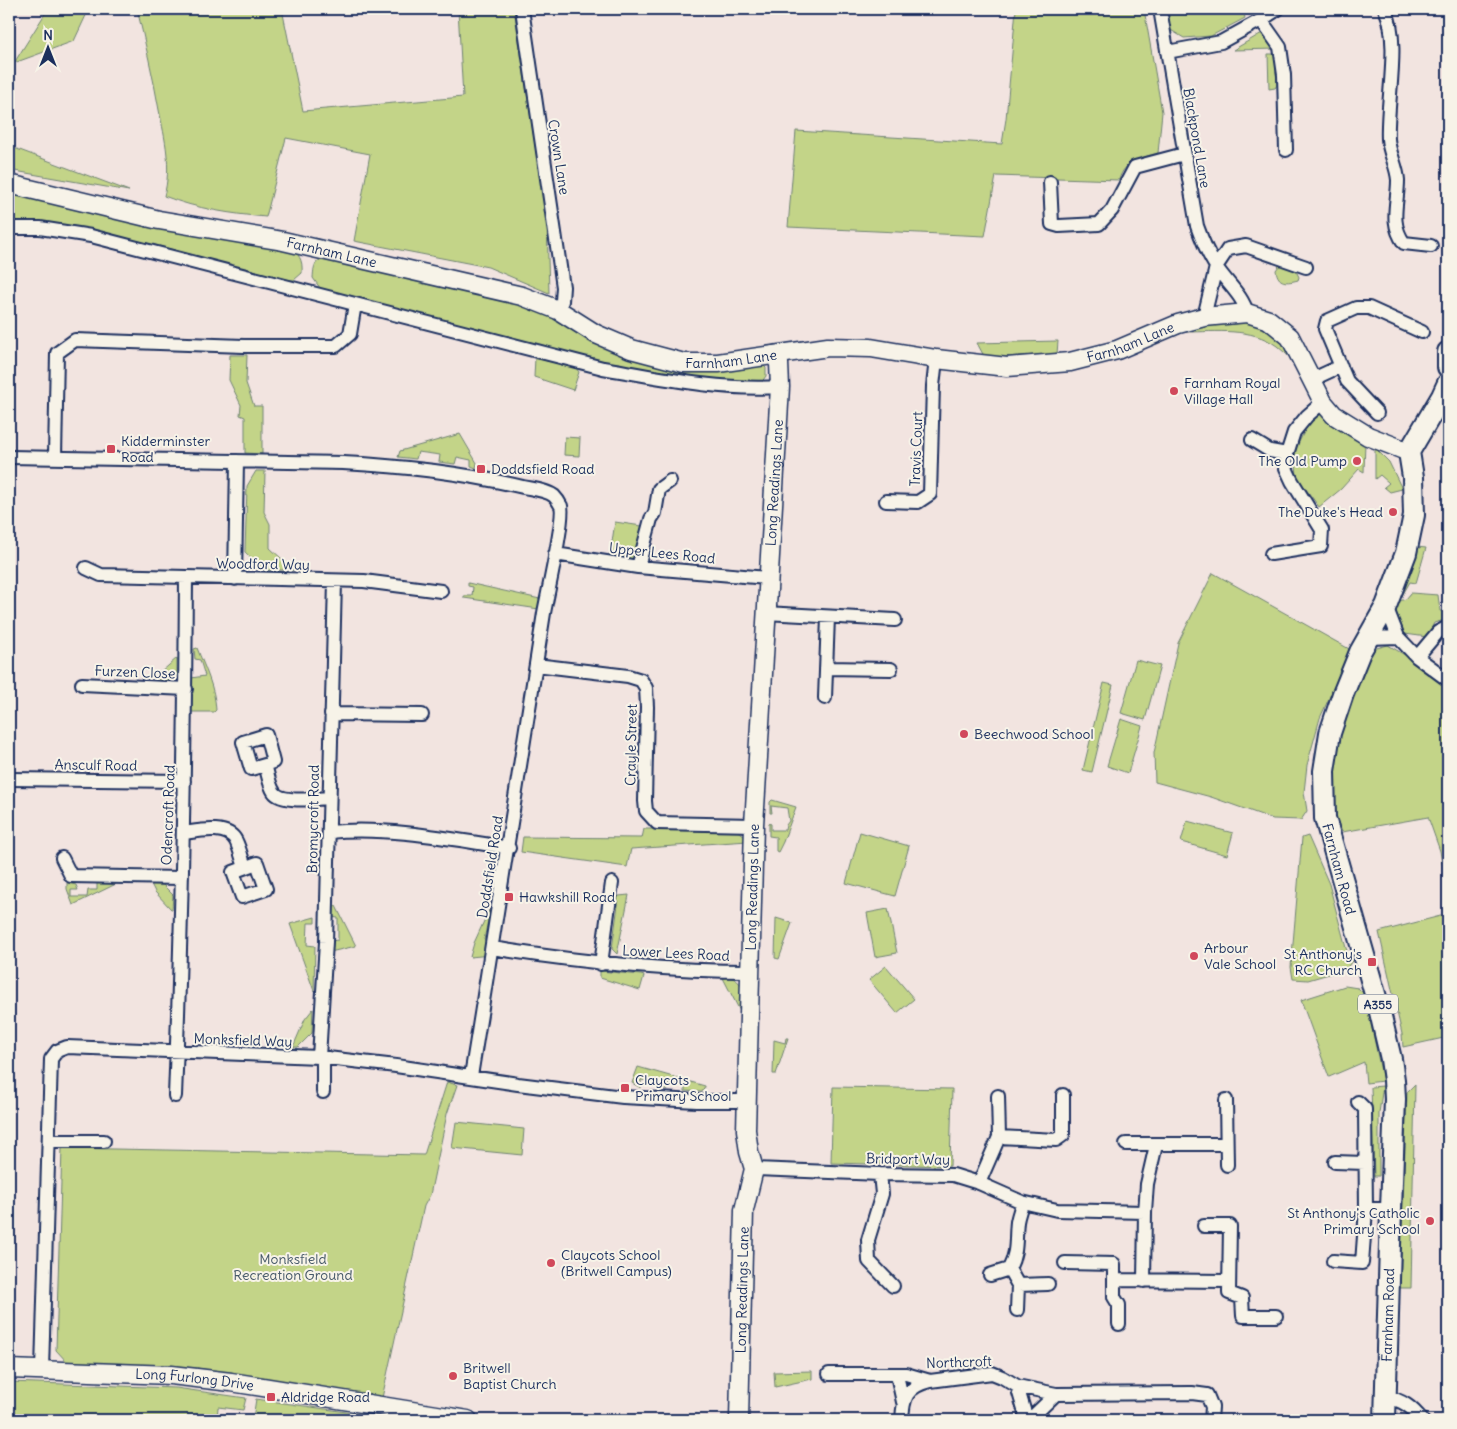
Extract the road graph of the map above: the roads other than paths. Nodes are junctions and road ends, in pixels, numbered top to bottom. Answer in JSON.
{"nodes":[{"id":1,"x":522,"y":9,"type":"edge"},
{"id":2,"x":1160,"y":9,"type":"edge"},
{"id":3,"x":1278,"y":9,"type":"edge"},
{"id":4,"x":1384,"y":9,"type":"edge"},
{"id":5,"x":1261,"y":20,"type":"junction"},
{"id":6,"x":1167,"y":52,"type":"junction"},
{"id":7,"x":1286,"y":150,"type":"dead end"},
{"id":8,"x":1184,"y":154,"type":"junction"},
{"id":9,"x":1050,"y":182,"type":"dead end"},
{"id":10,"x":9,"y":184,"type":"edge"},
{"id":11,"x":9,"y":228,"type":"edge"},
{"id":12,"x":1431,"y":246,"type":"dead end"},
{"id":13,"x":1306,"y":267,"type":"dead end"},
{"id":14,"x":1216,"y":268,"type":"junction"},
{"id":15,"x":355,"y":304,"type":"junction"},
{"id":16,"x":558,"y":310,"type":"junction"},
{"id":17,"x":1247,"y":313,"type":"junction"},
{"id":18,"x":1204,"y":317,"type":"junction"},
{"id":19,"x":1422,"y":332,"type":"dead end"},
{"id":20,"x":1448,"y":352,"type":"edge"},
{"id":21,"x":774,"y":355,"type":"junction"},
{"id":22,"x":936,"y":359,"type":"junction"},
{"id":23,"x":1341,"y":366,"type":"junction"},
{"id":24,"x":1448,"y":367,"type":"edge"},
{"id":25,"x":1313,"y":379,"type":"junction"},
{"id":26,"x":1448,"y":383,"type":"edge"},
{"id":27,"x":780,"y":387,"type":"junction"},
{"id":28,"x":1323,"y":402,"type":"junction"},
{"id":29,"x":1377,"y":413,"type":"dead end"},
{"id":30,"x":1252,"y":440,"type":"dead end"},
{"id":31,"x":1409,"y":452,"type":"junction"},
{"id":32,"x":1287,"y":454,"type":"junction"},
{"id":33,"x":9,"y":456,"type":"edge"},
{"id":34,"x":55,"y":457,"type":"junction"},
{"id":35,"x":237,"y":461,"type":"junction"},
{"id":36,"x":670,"y":480,"type":"dead end"},
{"id":37,"x":886,"y":501,"type":"dead end"},
{"id":38,"x":555,"y":554,"type":"junction"},
{"id":39,"x":1271,"y":554,"type":"dead end"},
{"id":40,"x":86,"y":568,"type":"dead end"},
{"id":41,"x":638,"y":568,"type":"junction"},
{"id":42,"x":186,"y":577,"type":"junction"},
{"id":43,"x":767,"y":578,"type":"junction"},
{"id":44,"x":235,"y":579,"type":"junction"},
{"id":45,"x":334,"y":581,"type":"junction"},
{"id":46,"x":441,"y":591,"type":"dead end"},
{"id":47,"x":1386,"y":606,"type":"junction"},
{"id":48,"x":765,"y":613,"type":"junction"},
{"id":49,"x":828,"y":617,"type":"junction"},
{"id":50,"x":895,"y":620,"type":"dead end"},
{"id":51,"x":1448,"y":627,"type":"edge"},
{"id":52,"x":1369,"y":638,"type":"junction"},
{"id":53,"x":1398,"y":638,"type":"junction"},
{"id":54,"x":1417,"y":657,"type":"junction"},
{"id":55,"x":536,"y":665,"type":"junction"},
{"id":56,"x":826,"y":668,"type":"junction"},
{"id":57,"x":891,"y":669,"type":"dead end"},
{"id":58,"x":1448,"y":680,"type":"edge"},
{"id":59,"x":82,"y":684,"type":"dead end"},
{"id":60,"x":186,"y":689,"type":"junction"},
{"id":61,"x":825,"y":698,"type":"dead end"},
{"id":62,"x":331,"y":714,"type":"junction"},
{"id":63,"x":422,"y":715,"type":"dead end"},
{"id":64,"x":265,"y":765,"type":"dead end"},
{"id":65,"x":9,"y":779,"type":"edge"},
{"id":66,"x":184,"y":781,"type":"junction"},
{"id":67,"x":328,"y":798,"type":"junction"},
{"id":68,"x":754,"y":825,"type":"junction"},
{"id":69,"x":329,"y":832,"type":"junction"},
{"id":70,"x":184,"y":833,"type":"junction"},
{"id":71,"x":509,"y":848,"type":"junction"},
{"id":72,"x":62,"y":858,"type":"dead end"},
{"id":73,"x":245,"y":867,"type":"dead end"},
{"id":74,"x":181,"y":878,"type":"junction"},
{"id":75,"x":612,"y":883,"type":"dead end"},
{"id":76,"x":492,"y":948,"type":"junction"},
{"id":77,"x":601,"y":964,"type":"junction"},
{"id":78,"x":750,"y":971,"type":"junction"},
{"id":79,"x":176,"y":1053,"type":"junction"},
{"id":80,"x":321,"y":1058,"type":"junction"},
{"id":81,"x":471,"y":1076,"type":"junction"},
{"id":82,"x":323,"y":1092,"type":"dead end"},
{"id":83,"x":1063,"y":1095,"type":"dead end"},
{"id":84,"x":174,"y":1096,"type":"dead end"},
{"id":85,"x":998,"y":1096,"type":"dead end"},
{"id":86,"x":1226,"y":1100,"type":"dead end"},
{"id":87,"x":747,"y":1101,"type":"junction"},
{"id":88,"x":1358,"y":1102,"type":"dead end"},
{"id":89,"x":999,"y":1138,"type":"junction"},
{"id":90,"x":49,"y":1141,"type":"junction"},
{"id":91,"x":104,"y":1141,"type":"dead end"},
{"id":92,"x":1126,"y":1144,"type":"dead end"},
{"id":93,"x":1226,"y":1144,"type":"junction"},
{"id":94,"x":1156,"y":1145,"type":"junction"},
{"id":95,"x":1335,"y":1162,"type":"dead end"},
{"id":96,"x":1365,"y":1164,"type":"junction"},
{"id":97,"x":1227,"y":1165,"type":"dead end"},
{"id":98,"x":754,"y":1169,"type":"junction"},
{"id":99,"x":880,"y":1174,"type":"junction"},
{"id":100,"x":979,"y":1183,"type":"junction"},
{"id":101,"x":1022,"y":1202,"type":"junction"},
{"id":102,"x":1366,"y":1209,"type":"junction"},
{"id":103,"x":1390,"y":1209,"type":"junction"},
{"id":104,"x":1145,"y":1212,"type":"junction"},
{"id":105,"x":1204,"y":1226,"type":"dead end"},
{"id":106,"x":1333,"y":1261,"type":"dead end"},
{"id":107,"x":1065,"y":1263,"type":"dead end"},
{"id":108,"x":1009,"y":1268,"type":"junction"},
{"id":109,"x":990,"y":1276,"type":"dead end"},
{"id":110,"x":1114,"y":1280,"type":"junction"},
{"id":111,"x":1144,"y":1281,"type":"junction"},
{"id":112,"x":1229,"y":1281,"type":"junction"},
{"id":113,"x":1048,"y":1284,"type":"dead end"},
{"id":114,"x":1018,"y":1285,"type":"junction"},
{"id":115,"x":893,"y":1286,"type":"dead end"},
{"id":116,"x":1017,"y":1310,"type":"dead end"},
{"id":117,"x":1276,"y":1316,"type":"dead end"},
{"id":118,"x":1119,"y":1324,"type":"dead end"},
{"id":119,"x":9,"y":1369,"type":"edge"},
{"id":120,"x":42,"y":1370,"type":"junction"},
{"id":121,"x":829,"y":1374,"type":"dead end"},
{"id":122,"x":897,"y":1375,"type":"junction"},
{"id":123,"x":930,"y":1381,"type":"junction"},
{"id":124,"x":1017,"y":1386,"type":"junction"},
{"id":125,"x":1056,"y":1394,"type":"junction"},
{"id":126,"x":1386,"y":1397,"type":"junction"},
{"id":127,"x":902,"y":1402,"type":"junction"},
{"id":128,"x":456,"y":1420,"type":"edge"},
{"id":129,"x":739,"y":1420,"type":"edge"},
{"id":130,"x":902,"y":1420,"type":"edge"},
{"id":131,"x":1028,"y":1420,"type":"edge"},
{"id":132,"x":1211,"y":1420,"type":"edge"},
{"id":133,"x":1385,"y":1420,"type":"edge"},
{"id":134,"x":1422,"y":1420,"type":"edge"}],
"edges":[{"from":1,"to":16,"type":"street","name":"Crown Lane"},
{"from":2,"to":6,"type":"street","name":"Blackpond Lane"},
{"from":3,"to":5,"type":"street"},
{"from":4,"to":12,"type":"street"},
{"from":5,"to":6,"type":"street"},
{"from":5,"to":7,"type":"street"},
{"from":6,"to":8,"type":"street","name":"Blackpond Lane"},
{"from":8,"to":9,"type":"street"},
{"from":8,"to":14,"type":"street","name":"Blackpond Lane"},
{"from":10,"to":16,"type":"street","name":"Farnham Lane"},
{"from":11,"to":15,"type":"street"},
{"from":13,"to":14,"type":"street"},
{"from":14,"to":17,"type":"street","name":"Blackpond Lane"},
{"from":14,"to":18,"type":"street"},
{"from":15,"to":27,"type":"street"},
{"from":15,"to":34,"type":"street"},
{"from":16,"to":21,"type":"street","name":"Farnham Lane"},
{"from":17,"to":18,"type":"street","name":"Farnham Lane"},
{"from":17,"to":25,"type":"street","name":"Farnham Lane"},
{"from":18,"to":22,"type":"street","name":"Farnham Lane"},
{"from":19,"to":23,"type":"street"},
{"from":20,"to":24,"type":"main road"},
{"from":21,"to":22,"type":"street","name":"Farnham Lane"},
{"from":21,"to":27,"type":"street","name":"Long Readings Lane"},
{"from":22,"to":37,"type":"street","name":"Travis Court"},
{"from":23,"to":25,"type":"street"},
{"from":23,"to":29,"type":"street"},
{"from":25,"to":28,"type":"street","name":"Farnham Lane"},
{"from":26,"to":31,"type":"main road"},
{"from":27,"to":43,"type":"street","name":"Long Readings Lane"},
{"from":28,"to":31,"type":"street","name":"Farnham Lane"},
{"from":28,"to":32,"type":"street"},
{"from":30,"to":32,"type":"street"},
{"from":31,"to":47,"type":"main road","name":"Farnham Road","number":"A355"},
{"from":32,"to":39,"type":"street"},
{"from":33,"to":34,"type":"street","name":"Doddsfield Road"},
{"from":34,"to":35,"type":"street","name":"Doddsfield Road"},
{"from":35,"to":38,"type":"street","name":"Doddsfield Road"},
{"from":35,"to":44,"type":"street"},
{"from":36,"to":41,"type":"street"},
{"from":38,"to":41,"type":"street","name":"Upper Lees Road"},
{"from":38,"to":55,"type":"street","name":"Doddsfield Road"},
{"from":40,"to":42,"type":"street","name":"Woodford Way"},
{"from":41,"to":43,"type":"street","name":"Upper Lees Road"},
{"from":42,"to":44,"type":"street","name":"Woodford Way"},
{"from":42,"to":60,"type":"street","name":"Odencroft Road"},
{"from":43,"to":48,"type":"street","name":"Long Readings Lane"},
{"from":44,"to":45,"type":"street","name":"Woodford Way"},
{"from":45,"to":46,"type":"street","name":"Woodford Way"},
{"from":45,"to":62,"type":"street","name":"Bromycroft Road"},
{"from":47,"to":52,"type":"main road","name":"Farnham Road","number":"A355"},
{"from":47,"to":53,"type":"street"},
{"from":48,"to":49,"type":"street"},
{"from":48,"to":68,"type":"street","name":"Long Readings Lane"},
{"from":49,"to":50,"type":"street"},
{"from":49,"to":56,"type":"street"},
{"from":51,"to":54,"type":"street"},
{"from":52,"to":53,"type":"street"},
{"from":52,"to":103,"type":"main road","name":"Farnham Road","number":"A355"},
{"from":53,"to":54,"type":"street"},
{"from":54,"to":58,"type":"street"},
{"from":55,"to":68,"type":"street","name":"Crayle Street"},
{"from":55,"to":71,"type":"street","name":"Doddsfield Road"},
{"from":56,"to":57,"type":"street"},
{"from":56,"to":61,"type":"street"},
{"from":59,"to":60,"type":"street","name":"Furzen Close"},
{"from":60,"to":66,"type":"street","name":"Odencroft Road"},
{"from":62,"to":63,"type":"street"},
{"from":62,"to":67,"type":"street","name":"Bromycroft Road"},
{"from":64,"to":67,"type":"street"},
{"from":65,"to":66,"type":"street","name":"Ansculf Road"},
{"from":66,"to":70,"type":"street","name":"Odencroft Road"},
{"from":67,"to":69,"type":"street","name":"Bromycroft Road"},
{"from":68,"to":78,"type":"street","name":"Long Readings Lane"},
{"from":69,"to":71,"type":"street"},
{"from":69,"to":80,"type":"street","name":"Bromycroft Road"},
{"from":70,"to":73,"type":"street"},
{"from":70,"to":74,"type":"street","name":"Odencroft Road"},
{"from":71,"to":76,"type":"street","name":"Doddsfield Road"},
{"from":72,"to":74,"type":"street"},
{"from":74,"to":79,"type":"street","name":"Odencroft Road"},
{"from":75,"to":77,"type":"street","name":"Lower Lees Road"},
{"from":76,"to":77,"type":"street","name":"Lower Lees Road"},
{"from":76,"to":81,"type":"street","name":"Doddsfield Road"},
{"from":77,"to":78,"type":"street","name":"Lower Lees Road"},
{"from":78,"to":87,"type":"street","name":"Long Readings Lane"},
{"from":79,"to":80,"type":"street","name":"Monksfield Way"},
{"from":79,"to":84,"type":"street","name":"Odencroft Road"},
{"from":79,"to":90,"type":"street","name":"Monksfield Way"},
{"from":80,"to":81,"type":"street","name":"Monksfield Way"},
{"from":80,"to":82,"type":"street","name":"Bromycroft Road"},
{"from":81,"to":87,"type":"street","name":"Monksfield Way"},
{"from":83,"to":89,"type":"street"},
{"from":85,"to":89,"type":"street"},
{"from":86,"to":93,"type":"street"},
{"from":87,"to":98,"type":"street","name":"Long Readings Lane"},
{"from":88,"to":96,"type":"street","name":"Farnham Road"},
{"from":89,"to":100,"type":"street"},
{"from":90,"to":91,"type":"street"},
{"from":90,"to":120,"type":"street","name":"Monksfield Way"},
{"from":92,"to":94,"type":"street"},
{"from":93,"to":94,"type":"street"},
{"from":93,"to":97,"type":"street"},
{"from":94,"to":104,"type":"street"},
{"from":95,"to":96,"type":"street"},
{"from":96,"to":102,"type":"street","name":"Farnham Road"},
{"from":98,"to":99,"type":"street","name":"Bridport Way"},
{"from":98,"to":129,"type":"street","name":"Long Readings Lane"},
{"from":99,"to":100,"type":"street","name":"Bridport Way"},
{"from":99,"to":115,"type":"street"},
{"from":100,"to":101,"type":"street","name":"Bridport Way"},
{"from":101,"to":104,"type":"street","name":"Bridport Way"},
{"from":101,"to":108,"type":"street"},
{"from":102,"to":103,"type":"street"},
{"from":102,"to":106,"type":"street","name":"Farnham Road"},
{"from":103,"to":126,"type":"main road","name":"Farnham Road","number":"A355"},
{"from":104,"to":111,"type":"street"},
{"from":105,"to":112,"type":"street"},
{"from":107,"to":110,"type":"street"},
{"from":108,"to":109,"type":"street"},
{"from":108,"to":114,"type":"street"},
{"from":110,"to":111,"type":"street"},
{"from":110,"to":118,"type":"street"},
{"from":111,"to":112,"type":"street"},
{"from":112,"to":117,"type":"street"},
{"from":113,"to":114,"type":"street"},
{"from":114,"to":116,"type":"street"},
{"from":119,"to":120,"type":"street","name":"Long Furlong Drive"},
{"from":120,"to":128,"type":"street","name":"Long Furlong Drive"},
{"from":121,"to":122,"type":"street","name":"Northcroft"},
{"from":122,"to":123,"type":"street","name":"Northcroft"},
{"from":122,"to":127,"type":"street"},
{"from":123,"to":124,"type":"street","name":"Northcroft"},
{"from":123,"to":127,"type":"street"},
{"from":124,"to":125,"type":"street","name":"Northcroft"},
{"from":124,"to":131,"type":"street"},
{"from":125,"to":131,"type":"street"},
{"from":125,"to":132,"type":"street","name":"Northcroft"},
{"from":126,"to":133,"type":"main road","name":"Farnham Road","number":"A355"},
{"from":126,"to":134,"type":"street"},
{"from":127,"to":130,"type":"street"}]}
